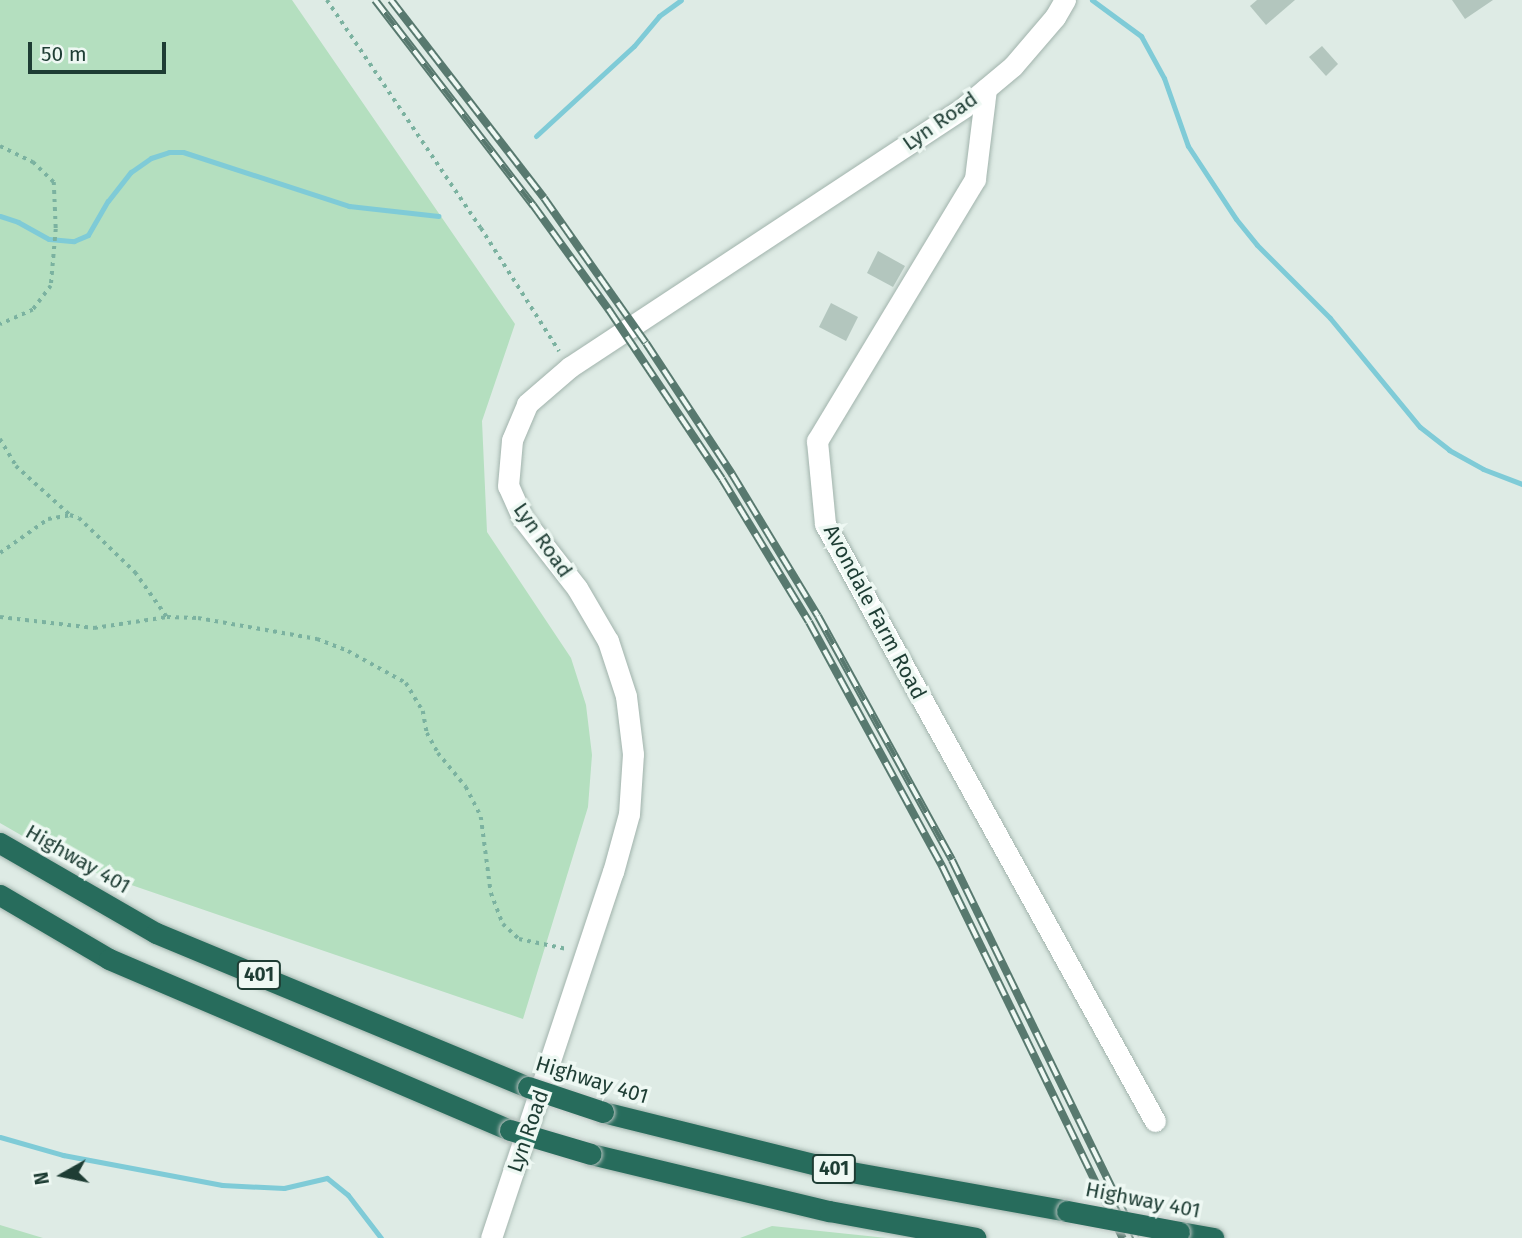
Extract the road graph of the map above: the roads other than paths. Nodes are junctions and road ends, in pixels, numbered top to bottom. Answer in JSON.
{"nodes":[{"id":1,"x":1065,"y":0,"type":"edge"},
{"id":2,"x":986,"y":89,"type":"junction"},
{"id":3,"x":0,"y":843,"type":"edge"},
{"id":4,"x":0,"y":895,"type":"edge"},
{"id":5,"x":1155,"y":1121,"type":"dead end"},
{"id":6,"x":491,"y":1238,"type":"edge"},
{"id":7,"x":976,"y":1238,"type":"edge"},
{"id":8,"x":1213,"y":1238,"type":"edge"}],
"edges":[{"from":1,"to":2,"type":"main road","name":"Lyn Road"},
{"from":2,"to":5,"type":"main road","name":"Avondale Farm Road"},
{"from":2,"to":6,"type":"main road","name":"Lyn Road"},
{"from":3,"to":8,"type":"highway","name":"Highway 401","number":"401","bridge":true},
{"from":4,"to":7,"type":"highway","number":"401","bridge":true}]}
